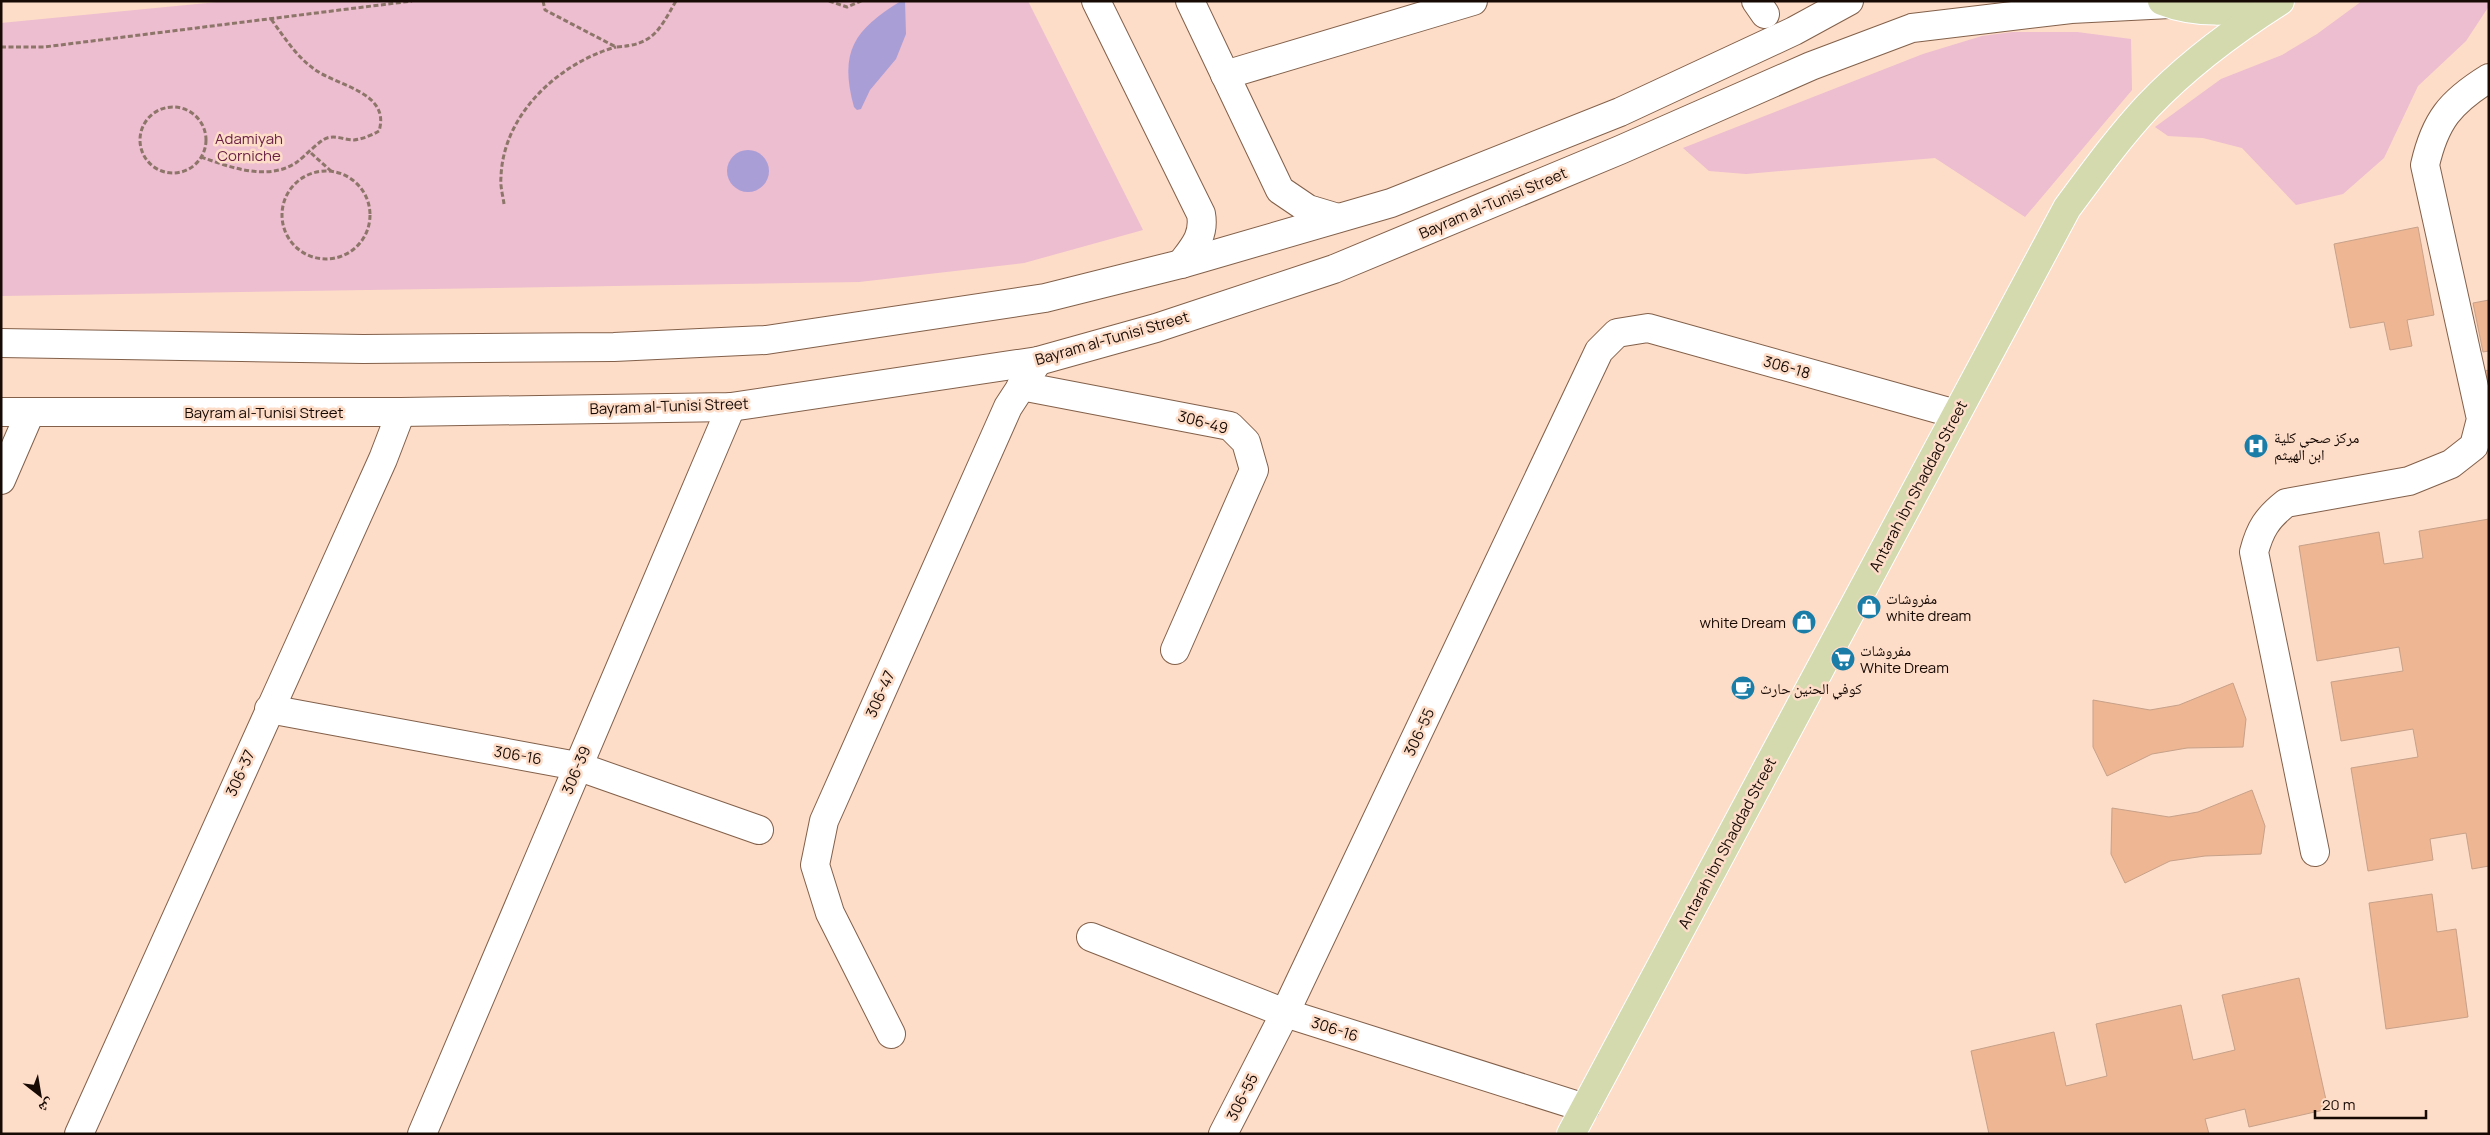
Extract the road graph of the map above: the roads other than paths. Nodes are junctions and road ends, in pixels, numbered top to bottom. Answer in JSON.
{"nodes":[{"id":1,"x":1096,"y":1,"type":"edge"},
{"id":2,"x":1190,"y":1,"type":"edge"},
{"id":3,"x":1473,"y":1,"type":"edge"},
{"id":4,"x":1849,"y":1,"type":"edge"},
{"id":5,"x":2276,"y":1,"type":"edge"},
{"id":6,"x":2280,"y":1,"type":"edge"},
{"id":7,"x":2166,"y":3,"type":"edge"},
{"id":8,"x":1225,"y":76,"type":"junction"},
{"id":9,"x":2489,"y":78,"type":"edge"},
{"id":10,"x":1338,"y":218,"type":"junction"},
{"id":11,"x":1181,"y":264,"type":"junction"},
{"id":12,"x":1617,"y":333,"type":"joint"},
{"id":13,"x":1,"y":343,"type":"edge"},
{"id":14,"x":1038,"y":361,"type":"junction"},
{"id":15,"x":1021,"y":386,"type":"junction"},
{"id":16,"x":732,"y":407,"type":"junction"},
{"id":17,"x":1,"y":412,"type":"edge"},
{"id":18,"x":401,"y":412,"type":"junction"},
{"id":19,"x":30,"y":413,"type":"junction"},
{"id":20,"x":1956,"y":414,"type":"junction"},
{"id":21,"x":1,"y":480,"type":"edge"},
{"id":22,"x":1175,"y":650,"type":"dead end"},
{"id":23,"x":269,"y":709,"type":"junction"},
{"id":24,"x":577,"y":766,"type":"junction"},
{"id":25,"x":759,"y":830,"type":"dead end"},
{"id":26,"x":2315,"y":852,"type":"dead end"},
{"id":27,"x":1090,"y":937,"type":"dead end"},
{"id":28,"x":1285,"y":1013,"type":"junction"},
{"id":29,"x":891,"y":1034,"type":"dead end"},
{"id":30,"x":1585,"y":1108,"type":"junction"},
{"id":31,"x":79,"y":1134,"type":"edge"},
{"id":32,"x":422,"y":1134,"type":"edge"},
{"id":33,"x":1223,"y":1134,"type":"edge"},
{"id":34,"x":1571,"y":1134,"type":"edge"}],
"edges":[{"from":1,"to":11,"type":"street"},
{"from":2,"to":8,"type":"street"},
{"from":3,"to":8,"type":"street"},
{"from":4,"to":10,"type":"street"},
{"from":5,"to":7,"type":"main road"},
{"from":6,"to":20,"type":"main road","name":"Antarah ibn Shaddad Street"},
{"from":7,"to":14,"type":"street","name":"Bayram al-Tunisi Street"},
{"from":8,"to":10,"type":"street"},
{"from":9,"to":26,"type":"street"},
{"from":10,"to":11,"type":"street"},
{"from":11,"to":13,"type":"street"},
{"from":12,"to":20,"type":"street","name":"306-18"},
{"from":12,"to":28,"type":"street","name":"306-55"},
{"from":14,"to":15,"type":"street","name":"306-47"},
{"from":14,"to":16,"type":"street","name":"Bayram al-Tunisi Street"},
{"from":15,"to":22,"type":"street","name":"306-49"},
{"from":15,"to":29,"type":"street","name":"306-47"},
{"from":16,"to":18,"type":"street","name":"Bayram al-Tunisi Street"},
{"from":16,"to":24,"type":"street","name":"306-39"},
{"from":17,"to":19,"type":"street","name":"Bayram al-Tunisi Street"},
{"from":18,"to":19,"type":"street","name":"Bayram al-Tunisi Street"},
{"from":18,"to":23,"type":"street","name":"306-37"},
{"from":19,"to":21,"type":"street"},
{"from":20,"to":30,"type":"main road","name":"Antarah ibn Shaddad Street"},
{"from":23,"to":24,"type":"street","name":"306-16"},
{"from":23,"to":31,"type":"street","name":"306-37"},
{"from":24,"to":25,"type":"street","name":"306-16"},
{"from":24,"to":32,"type":"street","name":"306-39"},
{"from":27,"to":28,"type":"street","name":"306-16"},
{"from":28,"to":30,"type":"street","name":"306-16"},
{"from":28,"to":33,"type":"street","name":"306-55"},
{"from":30,"to":34,"type":"main road","name":"Antarah ibn Shaddad Street"}]}
